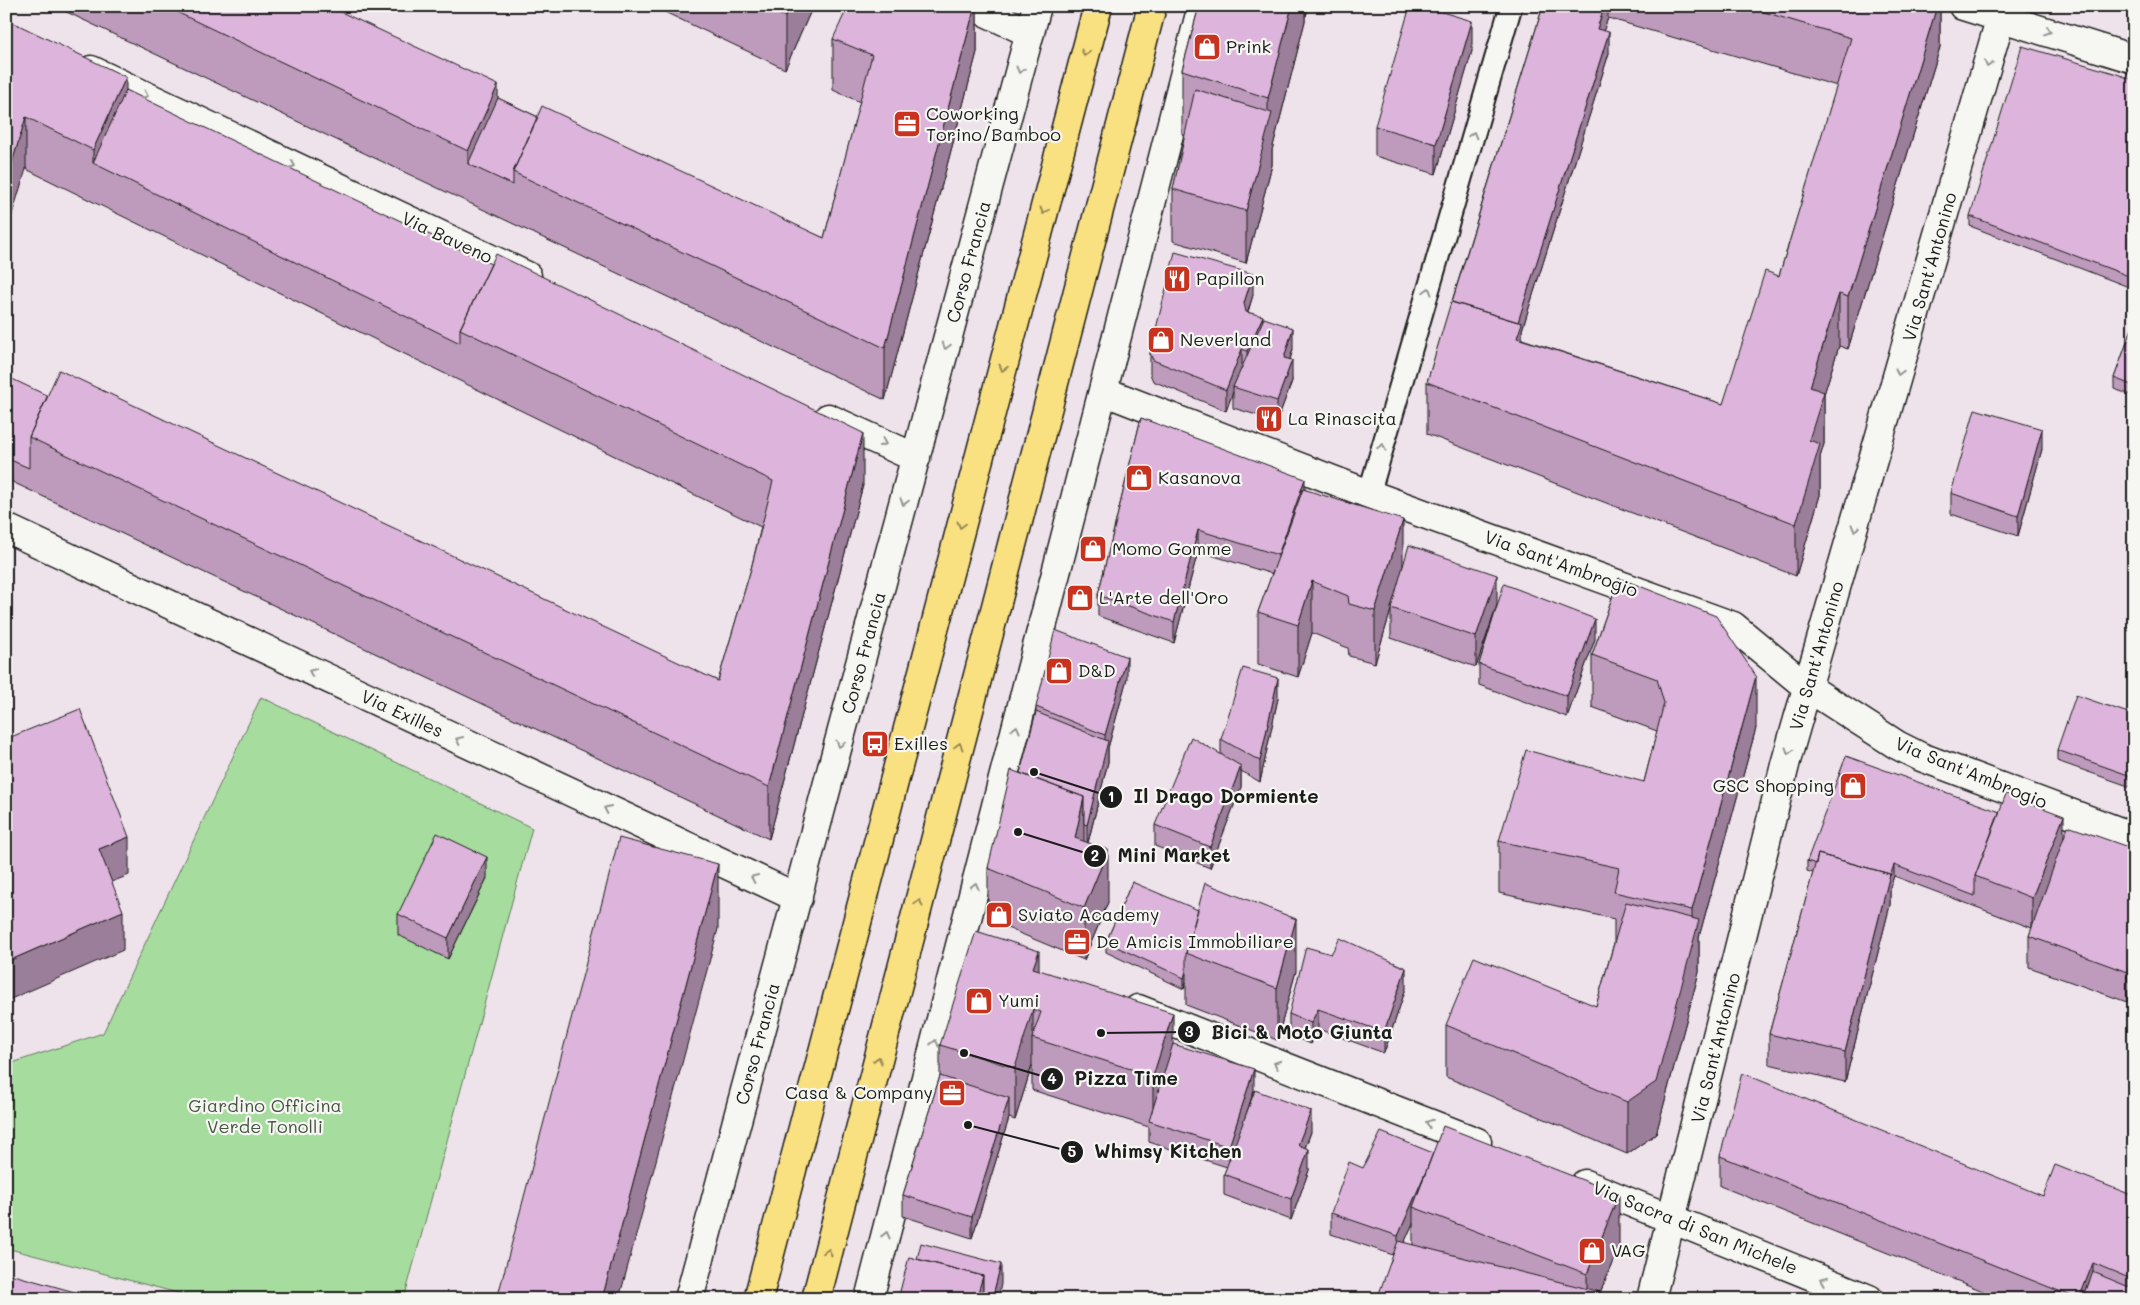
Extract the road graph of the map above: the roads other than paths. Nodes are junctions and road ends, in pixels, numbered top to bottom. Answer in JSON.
{"nodes":[{"id":1,"x":973,"y":6,"type":"edge"},
{"id":2,"x":1037,"y":6,"type":"edge"},
{"id":3,"x":1098,"y":6,"type":"edge"},
{"id":4,"x":1152,"y":6,"type":"edge"},
{"id":5,"x":1202,"y":6,"type":"edge"},
{"id":6,"x":1511,"y":6,"type":"edge"},
{"id":7,"x":1963,"y":6,"type":"edge"},
{"id":8,"x":2002,"y":12,"type":"edge"},
{"id":9,"x":1030,"y":33,"type":"junction"},
{"id":10,"x":69,"y":59,"type":"edge"},
{"id":11,"x":2134,"y":59,"type":"edge"},
{"id":12,"x":552,"y":288,"type":"edge"},
{"id":13,"x":1103,"y":391,"type":"junction"},
{"id":14,"x":803,"y":406,"type":"edge"},
{"id":15,"x":916,"y":458,"type":"junction"},
{"id":16,"x":1369,"y":494,"type":"junction"},
{"id":17,"x":6,"y":528,"type":"edge"},
{"id":18,"x":1807,"y":687,"type":"junction"},
{"id":19,"x":2134,"y":837,"type":"edge"},
{"id":20,"x":798,"y":898,"type":"junction"},
{"id":21,"x":1113,"y":999,"type":"edge"},
{"id":22,"x":1499,"y":1151,"type":"edge"},
{"id":23,"x":1564,"y":1176,"type":"edge"},
{"id":24,"x":1672,"y":1218,"type":"junction"},
{"id":25,"x":689,"y":1299,"type":"edge"},
{"id":26,"x":758,"y":1299,"type":"edge"},
{"id":27,"x":816,"y":1299,"type":"edge"},
{"id":28,"x":869,"y":1299,"type":"edge"},
{"id":29,"x":1651,"y":1299,"type":"edge"},
{"id":30,"x":1869,"y":1299,"type":"edge"}],
"edges":[{"from":1,"to":9,"type":"street"},
{"from":2,"to":9,"type":"street","name":"Corso Francia"},
{"from":3,"to":26,"type":"main road","one_way":true},
{"from":27,"to":4,"type":"main road","one_way":true},
{"from":5,"to":13,"type":"street"},
{"from":16,"to":6,"type":"lane","one_way":true},
{"from":7,"to":8,"type":"street"},
{"from":8,"to":11,"type":"street","one_way":true},
{"from":8,"to":18,"type":"street","name":"Via Sant'Antonino","one_way":true},
{"from":9,"to":15,"type":"street","name":"Corso Francia","one_way":true},
{"from":10,"to":12,"type":"street","name":"Via Baveno","one_way":true},
{"from":13,"to":16,"type":"street","name":"Via Sant'Ambrogio"},
{"from":28,"to":13,"type":"street","one_way":true},
{"from":14,"to":15,"type":"street","one_way":true},
{"from":15,"to":20,"type":"street","name":"Corso Francia","one_way":true},
{"from":16,"to":18,"type":"street","name":"Via Sant'Ambrogio"},
{"from":20,"to":17,"type":"street","name":"Via Exilles","one_way":true},
{"from":18,"to":19,"type":"street","name":"Via Sant'Ambrogio"},
{"from":18,"to":24,"type":"street","name":"Via Sant'Antonino","one_way":true},
{"from":20,"to":25,"type":"street","name":"Corso Francia"},
{"from":22,"to":21,"type":"street","one_way":true},
{"from":23,"to":24,"type":"street","name":"Via Sacra di San Michele"},
{"from":24,"to":29,"type":"street","name":"Via Sant'Antonino"},
{"from":30,"to":24,"type":"street","name":"Via Sacra di San Michele","one_way":true}]}
